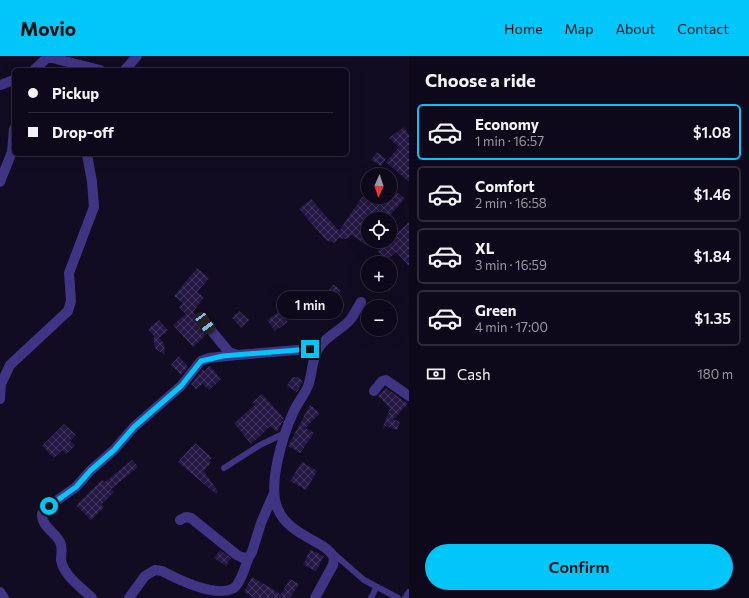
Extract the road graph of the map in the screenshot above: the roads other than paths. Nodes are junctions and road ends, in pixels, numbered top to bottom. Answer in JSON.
{"nodes":[{"id":1,"x":49,"y":56,"type":"edge"},
{"id":2,"x":137,"y":56,"type":"edge"},
{"id":3,"x":36,"y":68,"type":"edge"},
{"id":4,"x":93,"y":68,"type":"edge"},
{"id":5,"x":127,"y":68,"type":"edge"},
{"id":6,"x":12,"y":81,"type":"edge"},
{"id":7,"x":0,"y":85,"type":"edge"},
{"id":8,"x":12,"y":152,"type":"edge"},
{"id":9,"x":87,"y":156,"type":"edge"},
{"id":10,"x":0,"y":182,"type":"edge"},
{"id":11,"x":361,"y":302,"type":"dead end"},
{"id":12,"x":205,"y":323,"type":"dead end"},
{"id":13,"x":320,"y":346,"type":"junction"},
{"id":14,"x":237,"y":354,"type":"junction"},
{"id":15,"x":374,"y":391,"type":"dead end"},
{"id":16,"x":409,"y":396,"type":"edge"},
{"id":17,"x":0,"y":398,"type":"edge"},
{"id":18,"x":285,"y":433,"type":"junction"},
{"id":19,"x":224,"y":468,"type":"dead end"},
{"id":20,"x":274,"y":493,"type":"junction"},
{"id":21,"x":180,"y":520,"type":"dead end"},
{"id":22,"x":332,"y":552,"type":"junction"},
{"id":23,"x":249,"y":557,"type":"junction"},
{"id":24,"x":376,"y":588,"type":"junction"},
{"id":25,"x":0,"y":592,"type":"edge"},
{"id":26,"x":409,"y":592,"type":"edge"},
{"id":27,"x":4,"y":598,"type":"edge"},
{"id":28,"x":92,"y":598,"type":"edge"},
{"id":29,"x":129,"y":598,"type":"edge"},
{"id":30,"x":315,"y":598,"type":"edge"},
{"id":31,"x":371,"y":598,"type":"edge"},
{"id":32,"x":398,"y":598,"type":"edge"},
{"id":33,"x":406,"y":598,"type":"edge"}],
"edges":[{"from":1,"to":3,"type":"street"},
{"from":1,"to":4,"type":"street"},
{"from":2,"to":5,"type":"street"},
{"from":6,"to":7,"type":"street"},
{"from":8,"to":10,"type":"street"},
{"from":9,"to":17,"type":"street"},
{"from":11,"to":13,"type":"street"},
{"from":12,"to":14,"type":"street"},
{"from":13,"to":14,"type":"street"},
{"from":13,"to":18,"type":"street"},
{"from":14,"to":28,"type":"street"},
{"from":15,"to":16,"type":"street"},
{"from":18,"to":19,"type":"lane"},
{"from":18,"to":20,"type":"street"},
{"from":20,"to":22,"type":"street"},
{"from":20,"to":23,"type":"street"},
{"from":21,"to":23,"type":"street"},
{"from":22,"to":24,"type":"lane"},
{"from":22,"to":30,"type":"street"},
{"from":23,"to":29,"type":"street"},
{"from":24,"to":31,"type":"lane"},
{"from":24,"to":32,"type":"lane"},
{"from":25,"to":27,"type":"street"},
{"from":26,"to":33,"type":"lane"}]}
